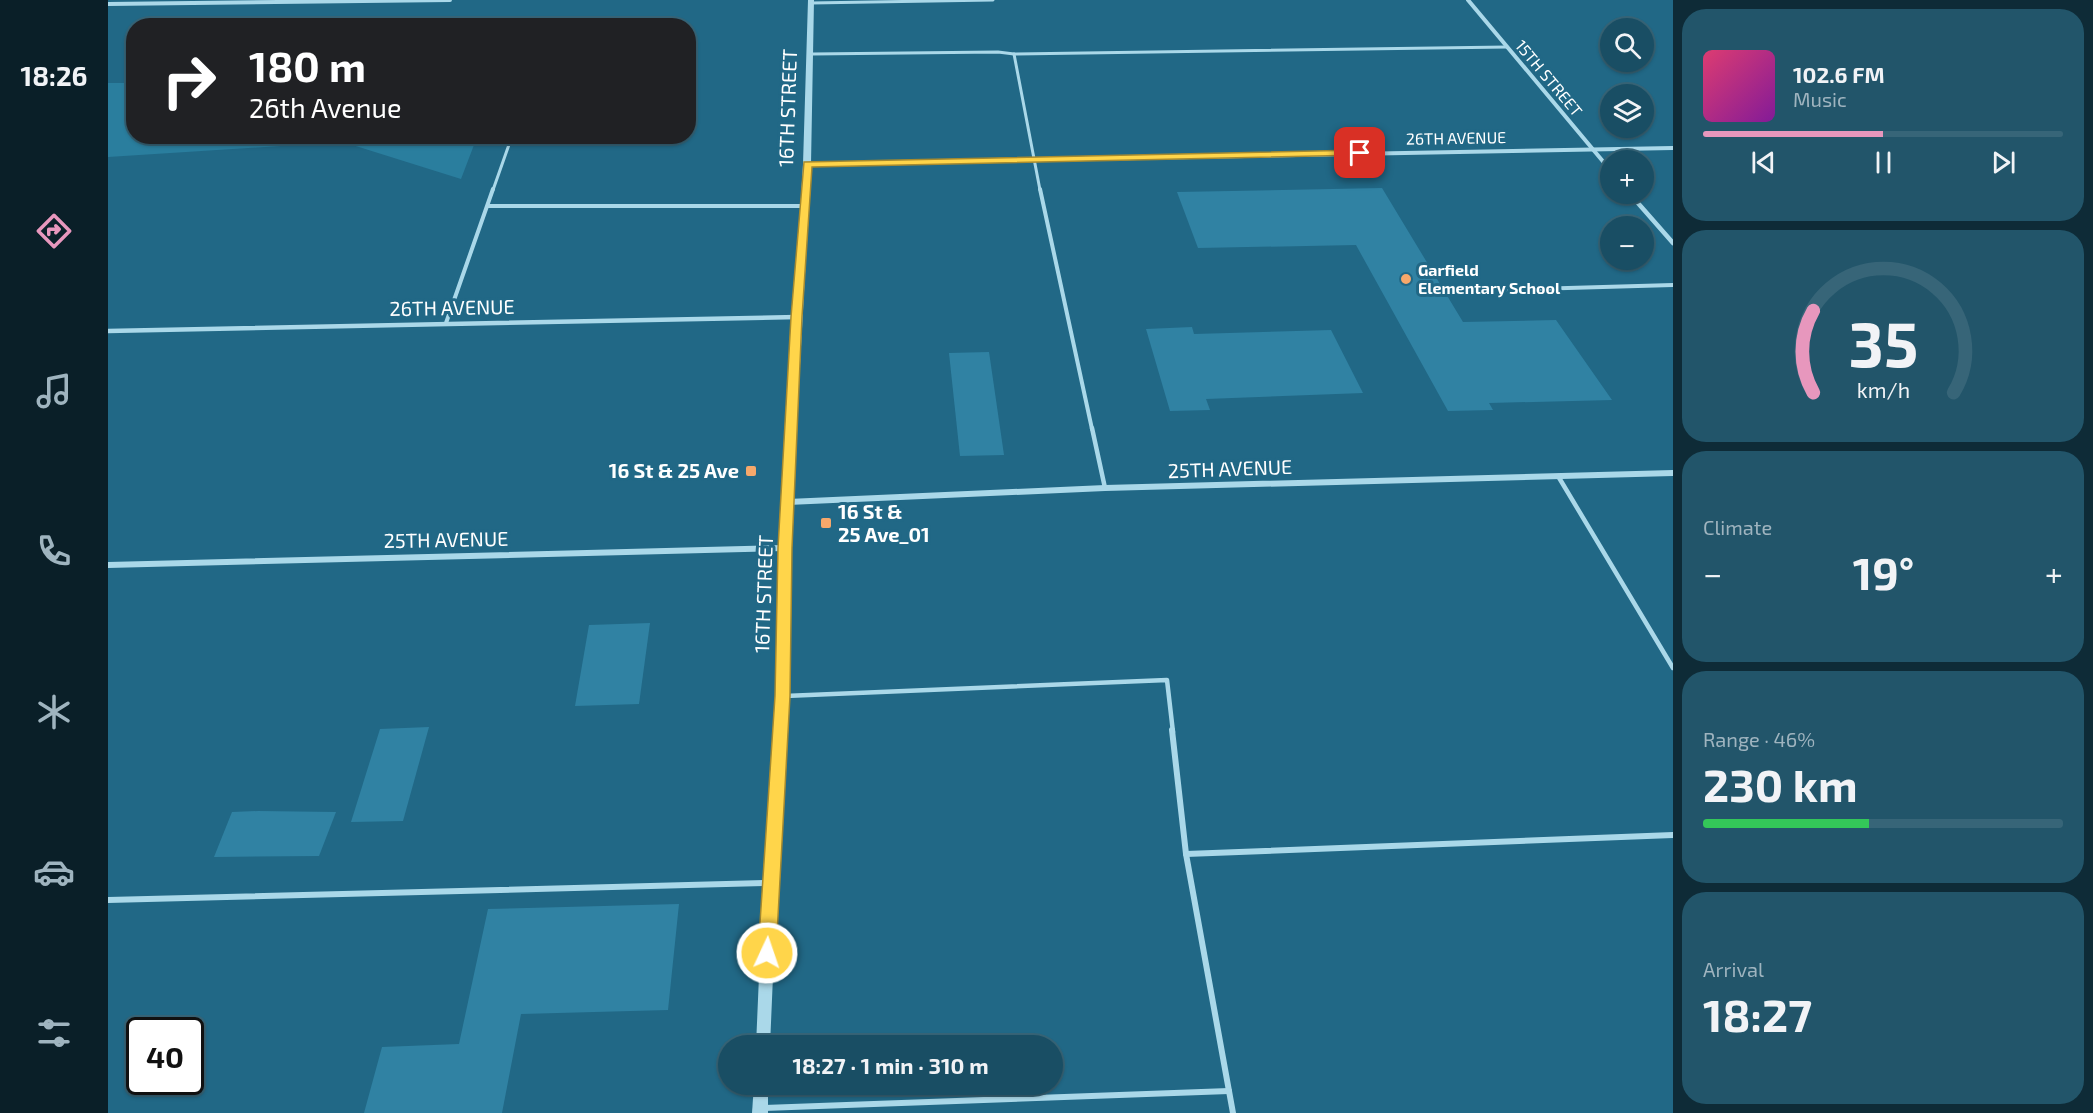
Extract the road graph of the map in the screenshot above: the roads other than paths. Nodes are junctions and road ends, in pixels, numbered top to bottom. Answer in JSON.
{"nodes":[{"id":1,"x":450,"y":0,"type":"edge"},
{"id":2,"x":993,"y":0,"type":"edge"},
{"id":3,"x":1468,"y":0,"type":"edge"},
{"id":4,"x":811,"y":1,"type":"edge"},
{"id":5,"x":108,"y":4,"type":"edge"},
{"id":6,"x":1507,"y":47,"type":"junction"},
{"id":7,"x":812,"y":54,"type":"junction"},
{"id":8,"x":1014,"y":54,"type":"junction"},
{"id":9,"x":509,"y":144,"type":"edge"},
{"id":10,"x":1673,"y":148,"type":"edge"},
{"id":11,"x":1592,"y":150,"type":"junction"},
{"id":12,"x":1034,"y":159,"type":"junction"},
{"id":13,"x":1600,"y":159,"type":"edge"},
{"id":14,"x":807,"y":164,"type":"junction"},
{"id":15,"x":1639,"y":204,"type":"edge"},
{"id":16,"x":488,"y":206,"type":"junction"},
{"id":17,"x":803,"y":206,"type":"junction"},
{"id":18,"x":1673,"y":243,"type":"edge"},
{"id":19,"x":1673,"y":285,"type":"edge"},
{"id":20,"x":1461,"y":291,"type":"dead end"},
{"id":21,"x":796,"y":317,"type":"junction"},
{"id":22,"x":446,"y":323,"type":"junction"},
{"id":23,"x":108,"y":331,"type":"edge"},
{"id":24,"x":1673,"y":473,"type":"edge"},
{"id":25,"x":1558,"y":476,"type":"junction"},
{"id":26,"x":1105,"y":488,"type":"junction"},
{"id":27,"x":789,"y":502,"type":"junction"},
{"id":28,"x":785,"y":548,"type":"junction"},
{"id":29,"x":108,"y":565,"type":"edge"},
{"id":30,"x":1673,"y":668,"type":"edge"},
{"id":31,"x":783,"y":696,"type":"junction"},
{"id":32,"x":1673,"y":835,"type":"edge"},
{"id":33,"x":1186,"y":854,"type":"junction"},
{"id":34,"x":770,"y":883,"type":"junction"},
{"id":35,"x":108,"y":900,"type":"edge"},
{"id":36,"x":763,"y":1035,"type":"edge"},
{"id":37,"x":1229,"y":1091,"type":"junction"},
{"id":38,"x":761,"y":1095,"type":"edge"},
{"id":39,"x":760,"y":1110,"type":"edge"},
{"id":40,"x":1233,"y":1113,"type":"edge"}],
"edges":[{"from":1,"to":5,"type":"street"},
{"from":2,"to":4,"type":"street"},
{"from":3,"to":6,"type":"street","name":"15TH STREET"},
{"from":4,"to":7,"type":"street","name":"16TH STREET"},
{"from":6,"to":8,"type":"lane"},
{"from":6,"to":11,"type":"street","name":"15TH STREET"},
{"from":7,"to":8,"type":"lane"},
{"from":7,"to":14,"type":"street","name":"16TH STREET"},
{"from":8,"to":12,"type":"lane"},
{"from":9,"to":16,"type":"lane"},
{"from":10,"to":11,"type":"street","name":"26TH AVENUE"},
{"from":11,"to":12,"type":"street","name":"26TH AVENUE"},
{"from":11,"to":13,"type":"street","name":"15TH STREET"},
{"from":12,"to":14,"type":"street","name":"26TH AVENUE"},
{"from":12,"to":26,"type":"lane"},
{"from":14,"to":17,"type":"street","name":"16TH STREET"},
{"from":15,"to":18,"type":"street"},
{"from":16,"to":17,"type":"lane"},
{"from":16,"to":22,"type":"lane"},
{"from":17,"to":21,"type":"street","name":"16TH STREET"},
{"from":19,"to":20,"type":"lane"},
{"from":21,"to":22,"type":"street","name":"26TH AVENUE"},
{"from":21,"to":27,"type":"street","name":"16TH STREET"},
{"from":22,"to":23,"type":"street","name":"26TH AVENUE"},
{"from":24,"to":25,"type":"street","name":"25TH AVENUE"},
{"from":25,"to":26,"type":"street","name":"25TH AVENUE"},
{"from":25,"to":30,"type":"lane"},
{"from":26,"to":27,"type":"street","name":"25TH AVENUE"},
{"from":27,"to":28,"type":"street","name":"16TH STREET"},
{"from":28,"to":29,"type":"street","name":"25TH AVENUE"},
{"from":28,"to":31,"type":"street","name":"16TH STREET"},
{"from":31,"to":33,"type":"lane"},
{"from":31,"to":34,"type":"street","name":"16TH STREET"},
{"from":32,"to":33,"type":"lane"},
{"from":33,"to":37,"type":"lane"},
{"from":34,"to":35,"type":"lane"},
{"from":34,"to":36,"type":"street","name":"16TH STREET"},
{"from":37,"to":39,"type":"lane"},
{"from":37,"to":40,"type":"lane"},
{"from":38,"to":39,"type":"street"}]}
